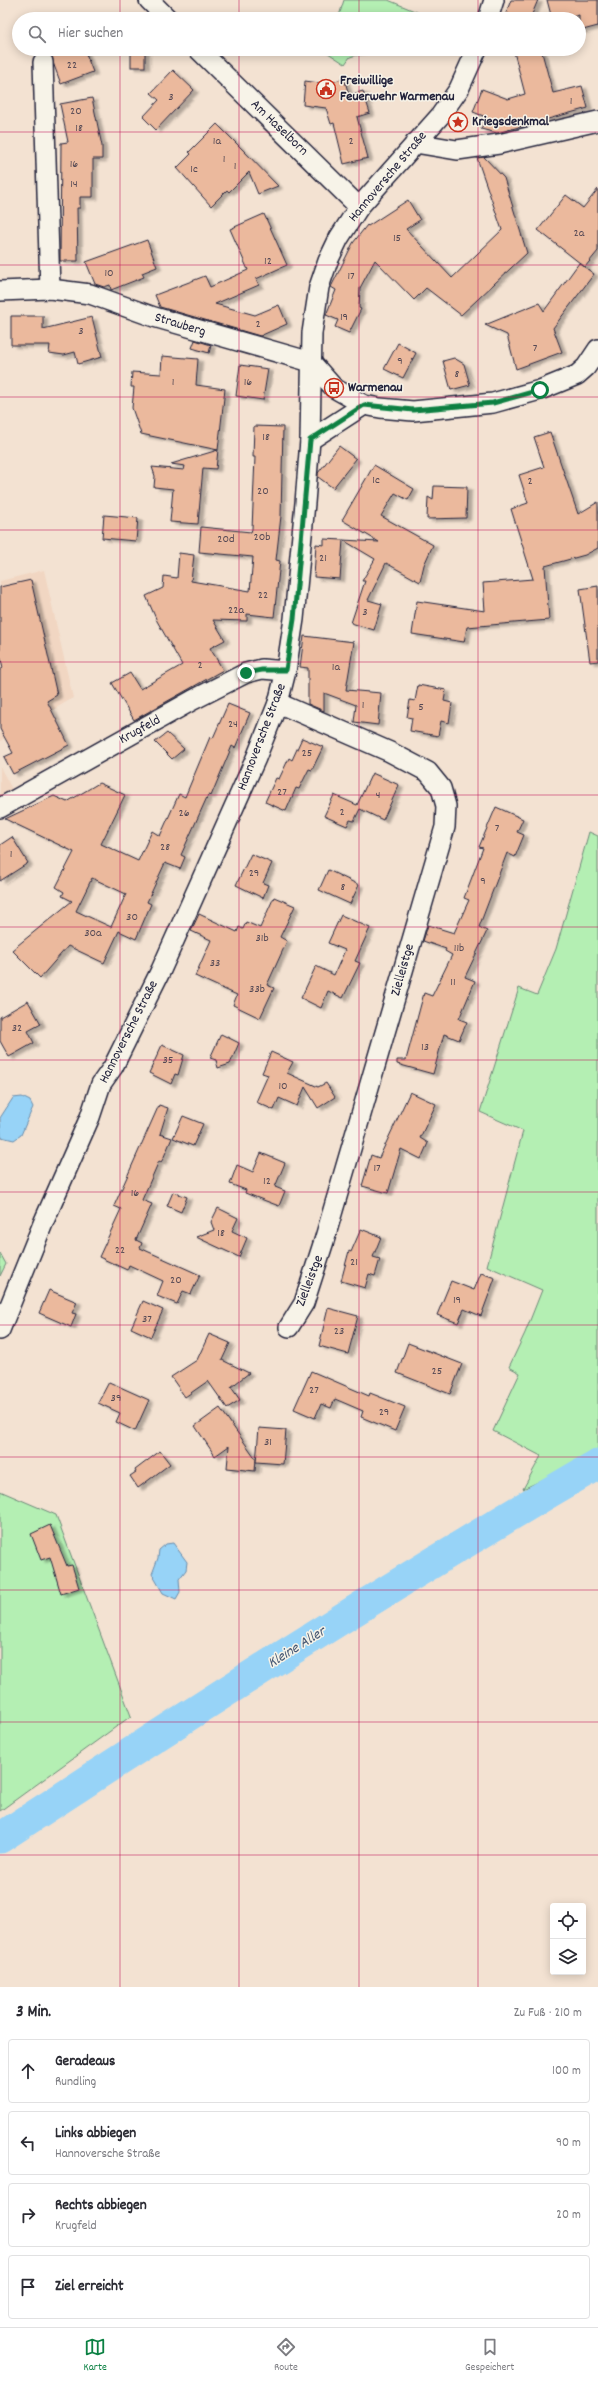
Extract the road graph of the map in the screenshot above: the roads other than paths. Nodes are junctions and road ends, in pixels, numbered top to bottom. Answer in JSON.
{"nodes":[{"id":1,"x":149,"y":0,"type":"edge"},
{"id":2,"x":494,"y":0,"type":"edge"},
{"id":3,"x":161,"y":12,"type":"edge"},
{"id":4,"x":490,"y":12,"type":"edge"},
{"id":5,"x":205,"y":56,"type":"edge"},
{"id":6,"x":474,"y":56,"type":"edge"},
{"id":7,"x":43,"y":62,"type":"dead end"},
{"id":8,"x":598,"y":121,"type":"edge"},
{"id":9,"x":415,"y":143,"type":"junction"},
{"id":10,"x":359,"y":207,"type":"junction"},
{"id":11,"x":50,"y":289,"type":"junction"},
{"id":12,"x":0,"y":291,"type":"edge"},
{"id":13,"x":598,"y":349,"type":"edge"},
{"id":14,"x":311,"y":362,"type":"junction"},
{"id":15,"x":364,"y":405,"type":"junction"},
{"id":16,"x":310,"y":440,"type":"junction"},
{"id":17,"x":286,"y":670,"type":"junction"},
{"id":18,"x":278,"y":703,"type":"junction"},
{"id":19,"x":0,"y":808,"type":"edge"},
{"id":20,"x":289,"y":1327,"type":"dead end"},
{"id":21,"x":0,"y":1330,"type":"edge"}],
"edges":[{"from":1,"to":3,"type":"street"},
{"from":2,"to":4,"type":"street"},
{"from":5,"to":10,"type":"street","name":"Am Haselborn"},
{"from":6,"to":9,"type":"street","name":"Hannoversche Straße"},
{"from":7,"to":11,"type":"street"},
{"from":8,"to":9,"type":"street"},
{"from":9,"to":10,"type":"street","name":"Hannoversche Straße"},
{"from":10,"to":14,"type":"street","name":"Hannoversche Straße"},
{"from":11,"to":12,"type":"street","name":"Strauberg"},
{"from":11,"to":14,"type":"street","name":"Strauberg"},
{"from":13,"to":15,"type":"street"},
{"from":14,"to":15,"type":"street"},
{"from":14,"to":16,"type":"street","name":"Hannoversche Straße"},
{"from":15,"to":16,"type":"street"},
{"from":16,"to":17,"type":"street","name":"Hannoversche Straße"},
{"from":17,"to":18,"type":"street","name":"Hannoversche Straße"},
{"from":17,"to":19,"type":"street","name":"Krugfeld"},
{"from":18,"to":20,"type":"street","name":"Zielleistge"},
{"from":18,"to":21,"type":"street","name":"Hannoversche Straße"}]}
